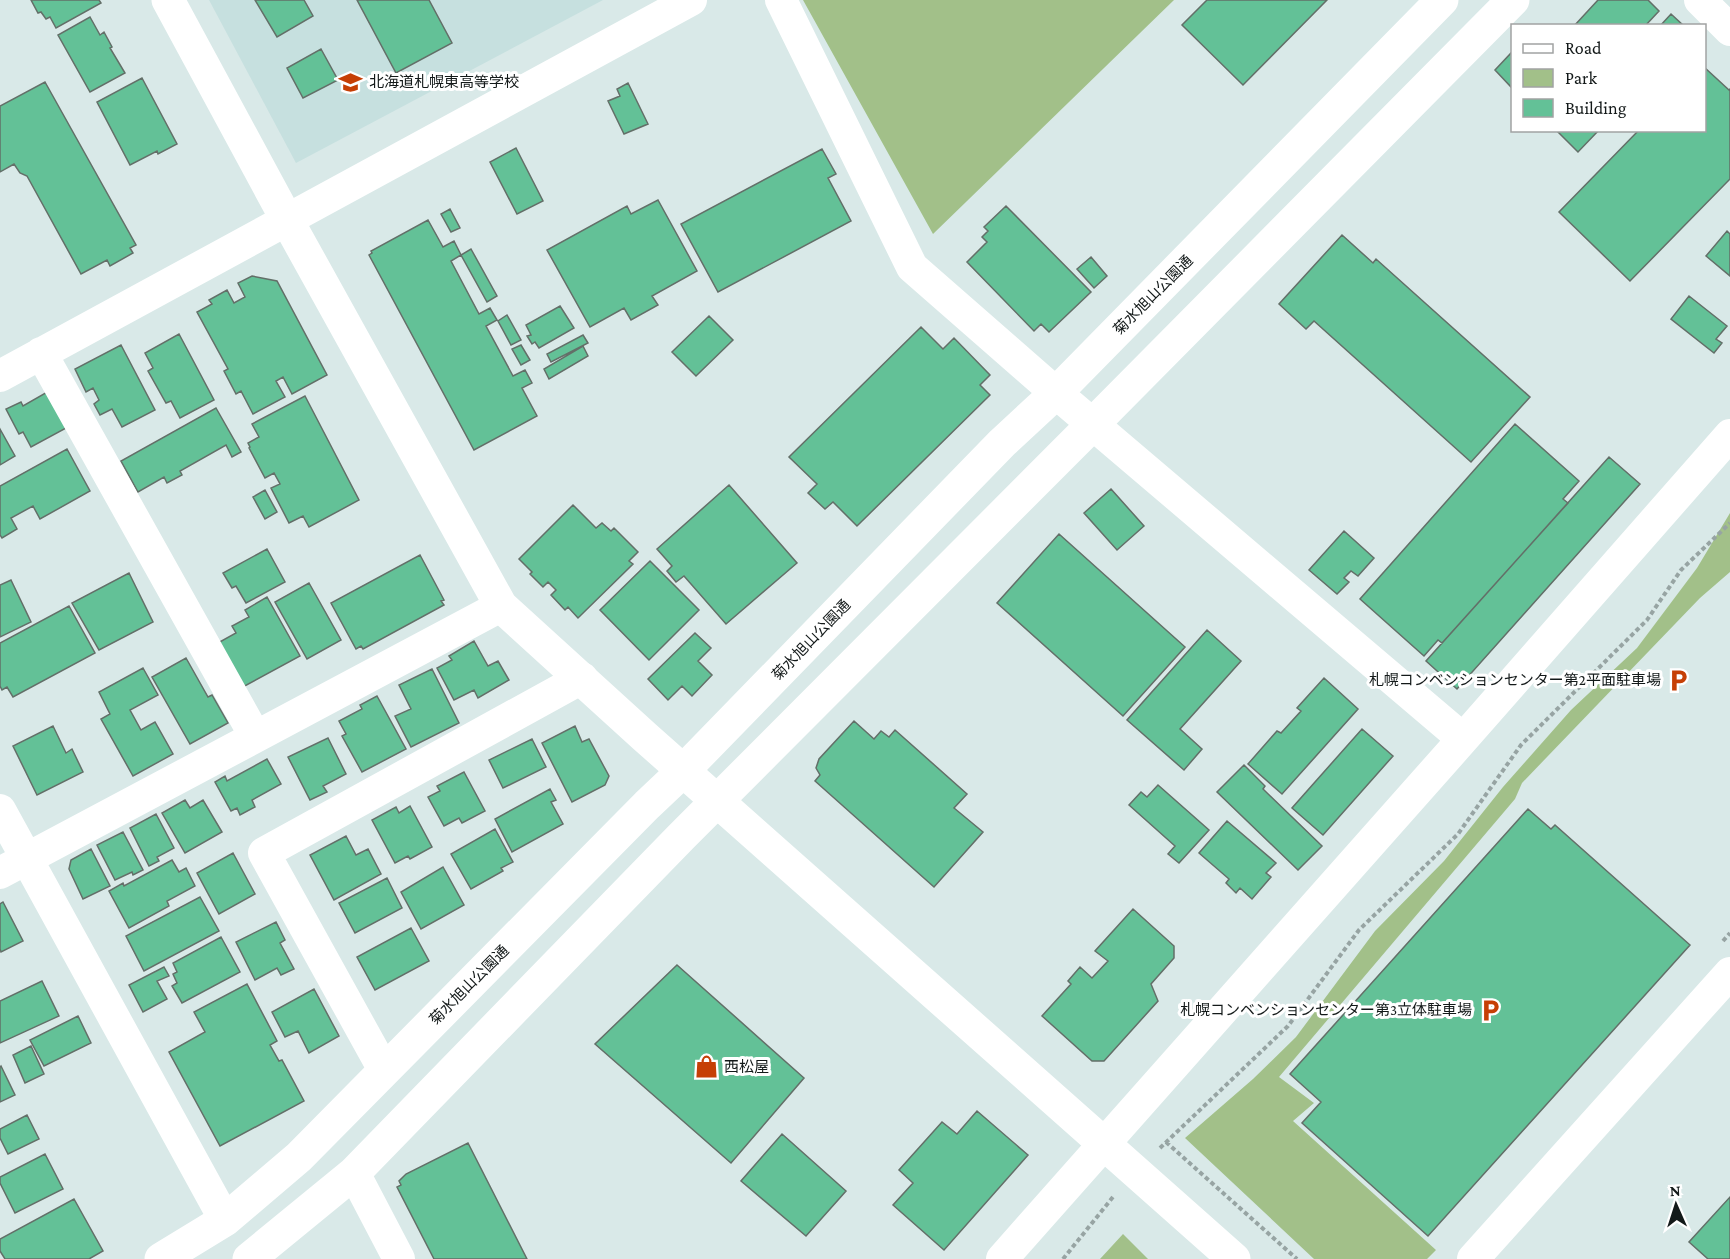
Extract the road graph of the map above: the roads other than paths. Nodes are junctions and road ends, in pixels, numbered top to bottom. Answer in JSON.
{"nodes":[{"id":1,"x":168,"y":0,"type":"edge"},
{"id":2,"x":691,"y":0,"type":"edge"},
{"id":3,"x":781,"y":0,"type":"edge"},
{"id":4,"x":1442,"y":0,"type":"edge"},
{"id":5,"x":1513,"y":0,"type":"edge"},
{"id":6,"x":1700,"y":0,"type":"edge"},
{"id":7,"x":1730,"y":30,"type":"edge"},
{"id":8,"x":287,"y":220,"type":"junction"},
{"id":9,"x":41,"y":354,"type":"junction"},
{"id":10,"x":0,"y":376,"type":"edge"},
{"id":11,"x":1056,"y":393,"type":"junction"},
{"id":12,"x":1093,"y":424,"type":"junction"},
{"id":13,"x":1730,"y":435,"type":"edge"},
{"id":14,"x":501,"y":606,"type":"junction"},
{"id":15,"x":582,"y":678,"type":"junction"},
{"id":16,"x":255,"y":736,"type":"junction"},
{"id":17,"x":1463,"y":739,"type":"junction"},
{"id":18,"x":684,"y":770,"type":"junction"},
{"id":19,"x":718,"y":801,"type":"junction"},
{"id":20,"x":0,"y":810,"type":"edge"},
{"id":21,"x":13,"y":866,"type":"edge"},
{"id":22,"x":1730,"y":973,"type":"edge"},
{"id":23,"x":384,"y":1070,"type":"junction"},
{"id":24,"x":1105,"y":1144,"type":"junction"},
{"id":25,"x":354,"y":1173,"type":"junction"},
{"id":26,"x":225,"y":1220,"type":"junction"},
{"id":27,"x":161,"y":1259,"type":"edge"},
{"id":28,"x":249,"y":1259,"type":"edge"},
{"id":29,"x":399,"y":1259,"type":"edge"},
{"id":30,"x":1002,"y":1259,"type":"edge"},
{"id":31,"x":1234,"y":1259,"type":"edge"},
{"id":32,"x":1473,"y":1259,"type":"edge"}],
"edges":[{"from":1,"to":8,"type":"street"},
{"from":2,"to":8,"type":"street"},
{"from":3,"to":11,"type":"street"},
{"from":4,"to":11,"type":"street","name":"菊水旭山公園通"},
{"from":5,"to":12,"type":"street"},
{"from":6,"to":7,"type":"street"},
{"from":8,"to":9,"type":"street"},
{"from":8,"to":14,"type":"street"},
{"from":9,"to":10,"type":"street"},
{"from":9,"to":16,"type":"street"},
{"from":11,"to":12,"type":"street"},
{"from":11,"to":18,"type":"street","name":"菊水旭山公園通"},
{"from":12,"to":17,"type":"street"},
{"from":12,"to":19,"type":"street"},
{"from":13,"to":17,"type":"street"},
{"from":14,"to":15,"type":"street"},
{"from":14,"to":16,"type":"street"},
{"from":15,"to":18,"type":"street"},
{"from":15,"to":23,"type":"street"},
{"from":16,"to":21,"type":"street"},
{"from":17,"to":24,"type":"street"},
{"from":18,"to":19,"type":"street"},
{"from":18,"to":23,"type":"street","name":"菊水旭山公園通"},
{"from":19,"to":24,"type":"street"},
{"from":19,"to":25,"type":"street"},
{"from":20,"to":21,"type":"street"},
{"from":21,"to":26,"type":"street"},
{"from":22,"to":32,"type":"street"},
{"from":23,"to":26,"type":"street","name":"菊水旭山公園通"},
{"from":24,"to":30,"type":"street"},
{"from":24,"to":31,"type":"street"},
{"from":25,"to":28,"type":"street"},
{"from":25,"to":29,"type":"street"},
{"from":26,"to":27,"type":"street","name":"菊水旭山公園通"}]}
